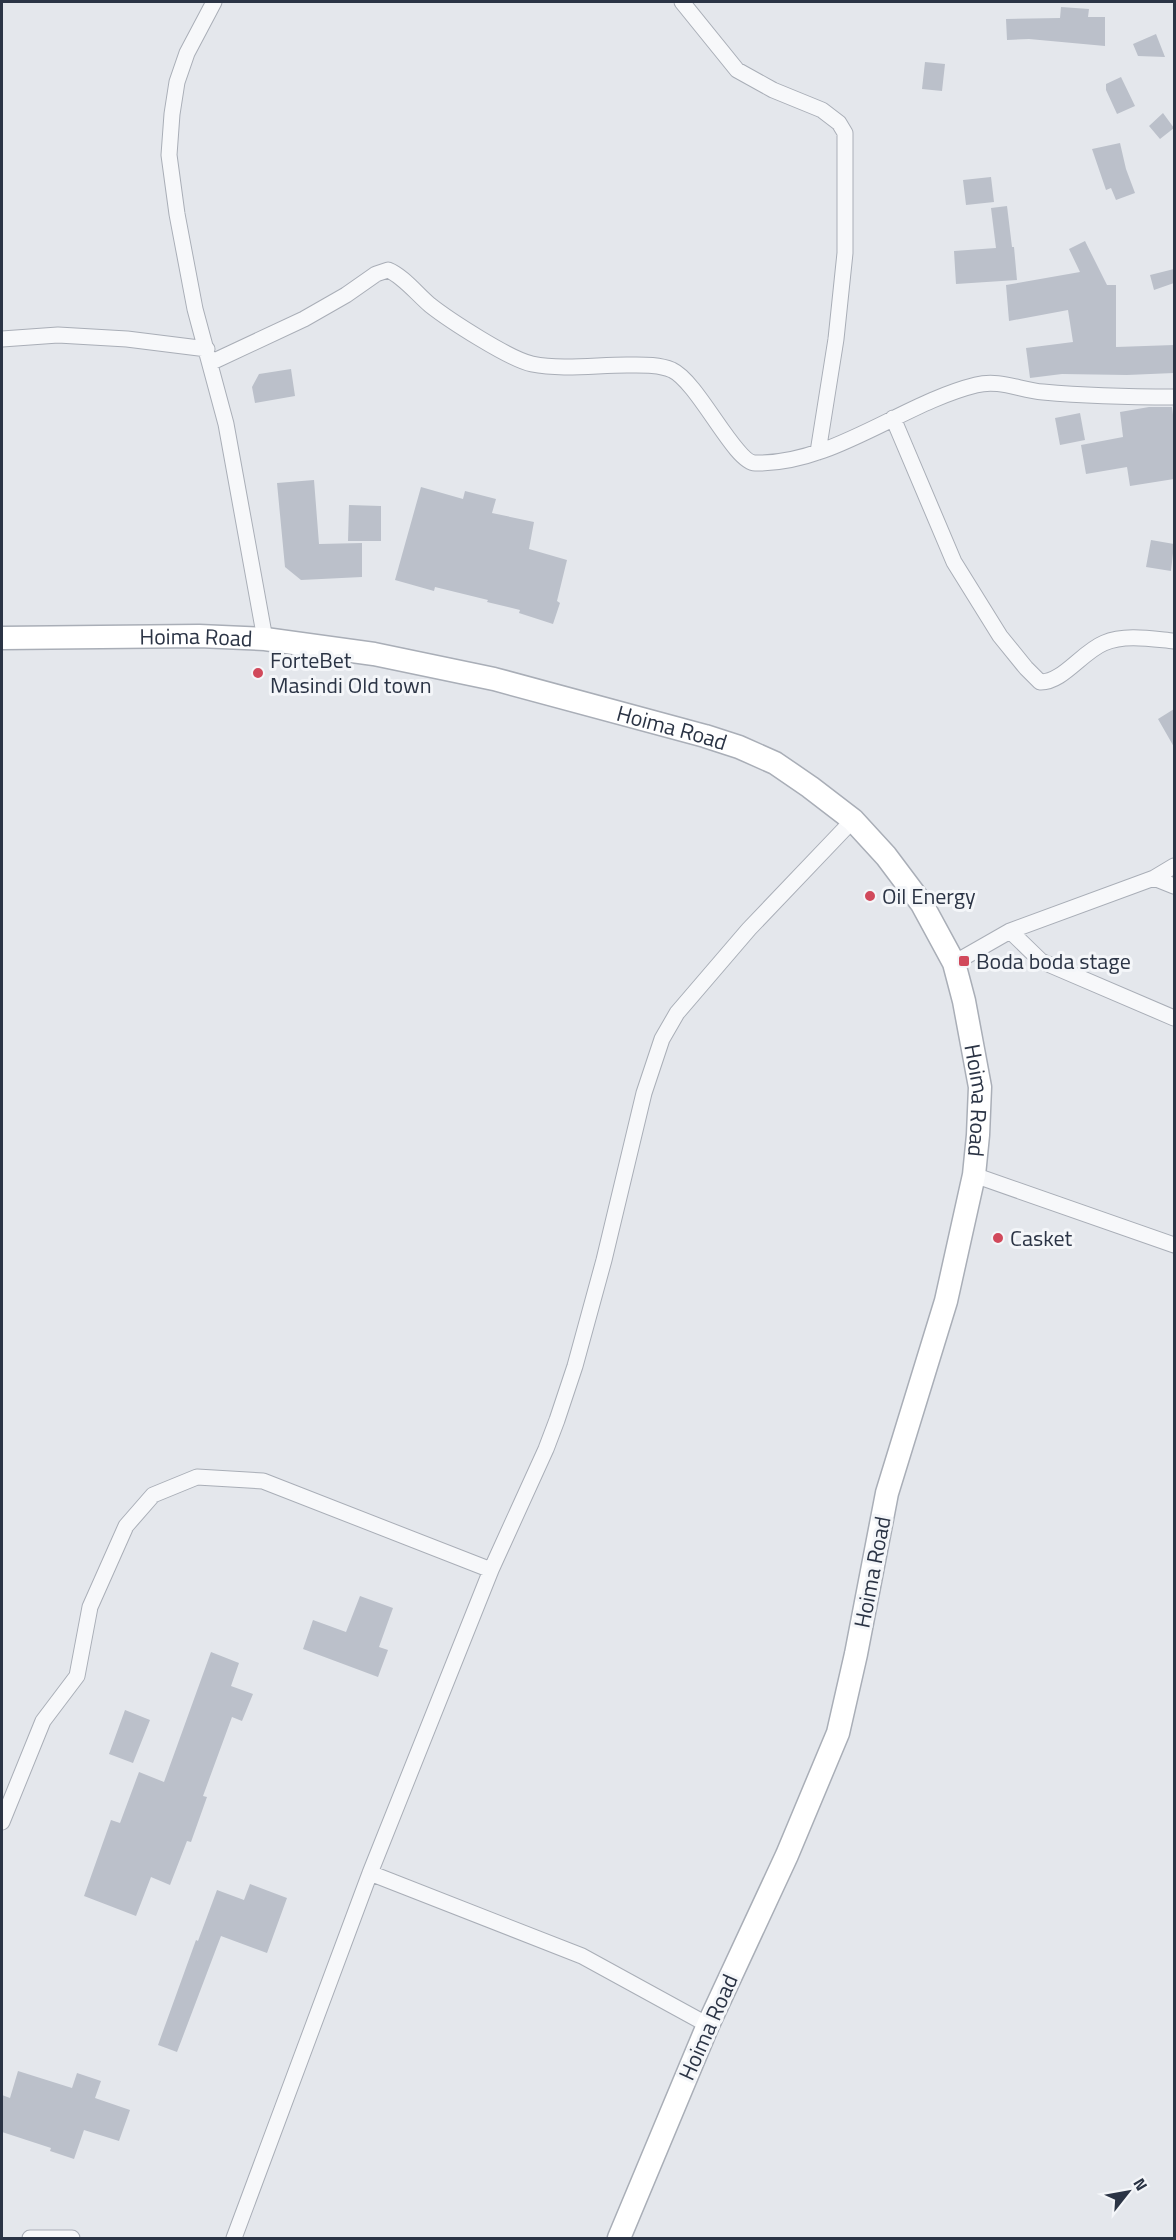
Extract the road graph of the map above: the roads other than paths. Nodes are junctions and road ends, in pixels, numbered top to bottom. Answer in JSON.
{"nodes":[{"id":1,"x":214,"y":2,"type":"edge"},
{"id":2,"x":682,"y":2,"type":"edge"},
{"id":3,"x":2,"y":339,"type":"edge"},
{"id":4,"x":209,"y":356,"type":"junction"},
{"id":5,"x":1174,"y":398,"type":"edge"},
{"id":6,"x":892,"y":418,"type":"junction"},
{"id":7,"x":818,"y":452,"type":"junction"},
{"id":8,"x":2,"y":638,"type":"edge"},
{"id":9,"x":265,"y":639,"type":"junction"},
{"id":10,"x":1174,"y":641,"type":"edge"},
{"id":11,"x":853,"y":820,"type":"junction"},
{"id":12,"x":1174,"y":866,"type":"edge"},
{"id":13,"x":1154,"y":878,"type":"junction"},
{"id":14,"x":1174,"y":886,"type":"edge"},
{"id":15,"x":1010,"y":931,"type":"junction"},
{"id":16,"x":954,"y":963,"type":"junction"},
{"id":17,"x":1174,"y":1018,"type":"edge"},
{"id":18,"x":974,"y":1175,"type":"junction"},
{"id":19,"x":1174,"y":1245,"type":"edge"},
{"id":20,"x":491,"y":1570,"type":"junction"},
{"id":21,"x":2,"y":1822,"type":"edge"},
{"id":22,"x":370,"y":1873,"type":"junction"},
{"id":23,"x":708,"y":2025,"type":"junction"},
{"id":24,"x":30,"y":2238,"type":"edge"},
{"id":25,"x":72,"y":2238,"type":"edge"},
{"id":26,"x":234,"y":2238,"type":"edge"},
{"id":27,"x":619,"y":2238,"type":"edge"}],
"edges":[{"from":1,"to":4,"type":"street"},
{"from":2,"to":7,"type":"street"},
{"from":3,"to":4,"type":"street"},
{"from":4,"to":7,"type":"street"},
{"from":4,"to":9,"type":"street"},
{"from":5,"to":6,"type":"street"},
{"from":6,"to":7,"type":"street"},
{"from":6,"to":10,"type":"street"},
{"from":8,"to":9,"type":"main road","name":"Hoima Road"},
{"from":9,"to":11,"type":"main road","name":"Hoima Road"},
{"from":11,"to":16,"type":"main road","name":"Hoima Road"},
{"from":11,"to":20,"type":"street"},
{"from":12,"to":13,"type":"street"},
{"from":13,"to":14,"type":"street"},
{"from":13,"to":15,"type":"street"},
{"from":15,"to":16,"type":"street"},
{"from":15,"to":17,"type":"street"},
{"from":16,"to":18,"type":"main road","name":"Hoima Road"},
{"from":18,"to":19,"type":"street"},
{"from":18,"to":23,"type":"main road","name":"Hoima Road"},
{"from":20,"to":21,"type":"street"},
{"from":20,"to":22,"type":"street"},
{"from":22,"to":23,"type":"street"},
{"from":22,"to":26,"type":"street"},
{"from":23,"to":27,"type":"main road","name":"Hoima Road"},
{"from":24,"to":25,"type":"street"}]}
